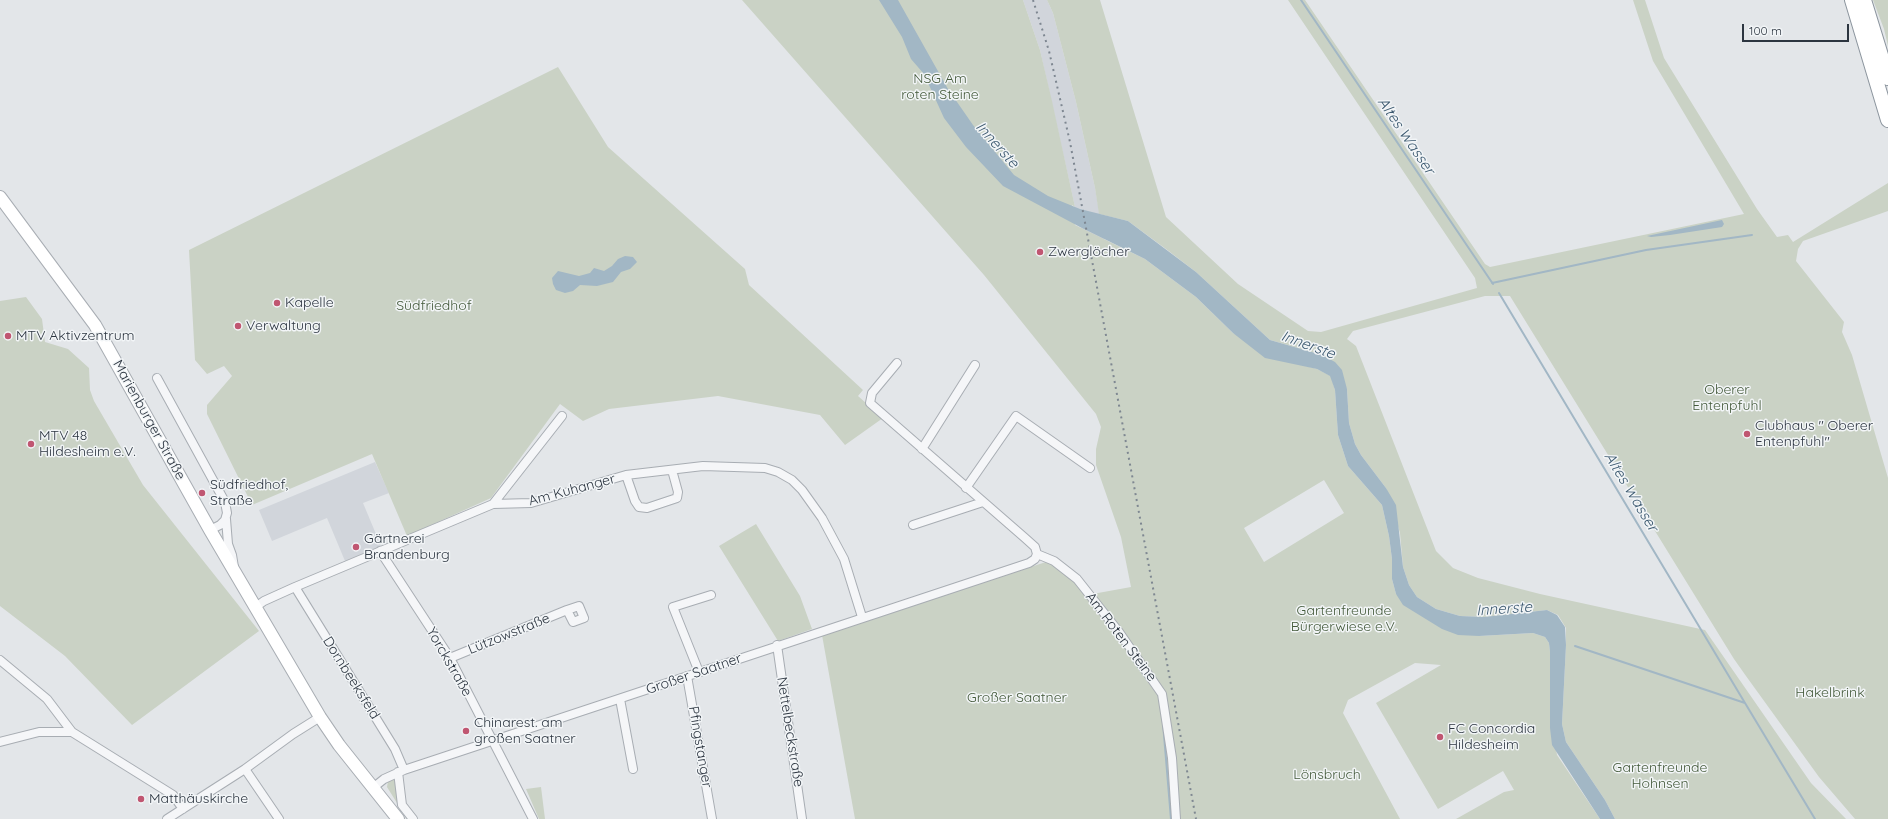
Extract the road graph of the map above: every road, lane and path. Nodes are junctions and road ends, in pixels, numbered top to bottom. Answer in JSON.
{"nodes":[{"id":1,"x":1852,"y":0,"type":"edge"},
{"id":2,"x":1864,"y":0,"type":"edge"},
{"id":3,"x":1888,"y":78,"type":"edge"},
{"id":4,"x":1888,"y":120,"type":"edge"},
{"id":5,"x":0,"y":197,"type":"edge"},
{"id":6,"x":897,"y":363,"type":"dead end"},
{"id":7,"x":976,"y":365,"type":"dead end"},
{"id":8,"x":157,"y":378,"type":"dead end"},
{"id":9,"x":562,"y":416,"type":"dead end"},
{"id":10,"x":922,"y":449,"type":"junction"},
{"id":11,"x":1090,"y":468,"type":"dead end"},
{"id":12,"x":672,"y":470,"type":"junction"},
{"id":13,"x":626,"y":475,"type":"junction"},
{"id":14,"x":966,"y":488,"type":"junction"},
{"id":15,"x":983,"y":502,"type":"junction"},
{"id":16,"x":493,"y":504,"type":"junction"},
{"id":17,"x":226,"y":519,"type":"junction"},
{"id":18,"x":913,"y":525,"type":"dead end"},
{"id":19,"x":210,"y":530,"type":"junction"},
{"id":20,"x":380,"y":551,"type":"junction"},
{"id":21,"x":1037,"y":554,"type":"junction"},
{"id":22,"x":234,"y":569,"type":"junction"},
{"id":23,"x":295,"y":587,"type":"junction"},
{"id":24,"x":711,"y":595,"type":"dead end"},
{"id":25,"x":257,"y":606,"type":"junction"},
{"id":26,"x":567,"y":610,"type":"dead end"},
{"id":27,"x":862,"y":617,"type":"junction"},
{"id":28,"x":778,"y":645,"type":"junction"},
{"id":29,"x":450,"y":658,"type":"junction"},
{"id":30,"x":0,"y":660,"type":"edge"},
{"id":31,"x":699,"y":672,"type":"junction"},
{"id":32,"x":687,"y":676,"type":"junction"},
{"id":33,"x":620,"y":699,"type":"junction"},
{"id":34,"x":320,"y":716,"type":"junction"},
{"id":35,"x":72,"y":732,"type":"junction"},
{"id":36,"x":491,"y":740,"type":"junction"},
{"id":37,"x":0,"y":742,"type":"edge"},
{"id":38,"x":245,"y":769,"type":"junction"},
{"id":39,"x":633,"y":769,"type":"dead end"},
{"id":40,"x":401,"y":771,"type":"junction"},
{"id":41,"x":374,"y":787,"type":"junction"},
{"id":42,"x":183,"y":809,"type":"junction"},
{"id":43,"x":167,"y":819,"type":"edge"},
{"id":44,"x":279,"y":819,"type":"edge"},
{"id":45,"x":398,"y":819,"type":"edge"},
{"id":46,"x":413,"y":819,"type":"edge"},
{"id":47,"x":533,"y":819,"type":"edge"},
{"id":48,"x":712,"y":819,"type":"edge"},
{"id":49,"x":802,"y":819,"type":"edge"},
{"id":50,"x":1176,"y":819,"type":"edge"}],
"edges":[{"from":1,"to":4,"type":"highway"},
{"from":2,"to":3,"type":"highway"},
{"from":5,"to":19,"type":"main road","name":"Marienburger Straße"},
{"from":6,"to":10,"type":"street","name":"Am Roten Steine"},
{"from":7,"to":10,"type":"street"},
{"from":8,"to":17,"type":"street","name":"Marienburger Straße"},
{"from":9,"to":16,"type":"street"},
{"from":10,"to":14,"type":"street","name":"Am Roten Steine"},
{"from":11,"to":14,"type":"street"},
{"from":12,"to":13,"type":"street","name":"Am Kuhanger"},
{"from":12,"to":13,"type":"street","name":"Am Kuhanger"},
{"from":12,"to":27,"type":"street","name":"Am Kuhanger"},
{"from":13,"to":16,"type":"street","name":"Am Kuhanger"},
{"from":14,"to":15,"type":"street","name":"Am Roten Steine"},
{"from":15,"to":18,"type":"street"},
{"from":15,"to":21,"type":"street","name":"Am Roten Steine"},
{"from":16,"to":20,"type":"street"},
{"from":17,"to":19,"type":"street"},
{"from":17,"to":22,"type":"street","name":"Marienburger Straße"},
{"from":19,"to":22,"type":"main road","name":"Marienburger Straße"},
{"from":20,"to":23,"type":"street"},
{"from":20,"to":29,"type":"street","name":"Yorckstraße"},
{"from":21,"to":27,"type":"street","name":"Großer Saatner"},
{"from":21,"to":50,"type":"street","name":"Am Roten Steine"},
{"from":22,"to":25,"type":"main road","name":"Marienburger Straße"},
{"from":23,"to":25,"type":"street"},
{"from":23,"to":40,"type":"street","name":"Dornbeeksfeld"},
{"from":24,"to":31,"type":"street"},
{"from":25,"to":34,"type":"main road","name":"Marienburger Straße"},
{"from":26,"to":29,"type":"street","name":"Lützowstraße"},
{"from":27,"to":28,"type":"street","name":"Großer Saatner"},
{"from":28,"to":31,"type":"street","name":"Großer Saatner"},
{"from":28,"to":49,"type":"street","name":"Nettelbeckstraße"},
{"from":29,"to":36,"type":"street","name":"Yorckstraße"},
{"from":30,"to":35,"type":"street"},
{"from":31,"to":32,"type":"street","name":"Großer Saatner"},
{"from":32,"to":33,"type":"street","name":"Großer Saatner"},
{"from":32,"to":48,"type":"street","name":"Pfingstanger"},
{"from":33,"to":36,"type":"street","name":"Großer Saatner"},
{"from":33,"to":39,"type":"street"},
{"from":34,"to":38,"type":"street"},
{"from":34,"to":41,"type":"main road","name":"Marienburger Straße"},
{"from":35,"to":37,"type":"street"},
{"from":35,"to":42,"type":"street"},
{"from":36,"to":40,"type":"street","name":"Großer Saatner"},
{"from":36,"to":47,"type":"street","name":"Yorckstraße"},
{"from":38,"to":42,"type":"street"},
{"from":38,"to":44,"type":"street"},
{"from":40,"to":41,"type":"street","name":"Großer Saatner"},
{"from":40,"to":46,"type":"street"},
{"from":41,"to":45,"type":"main road","name":"Marienburger Straße"},
{"from":42,"to":43,"type":"street"}]}
